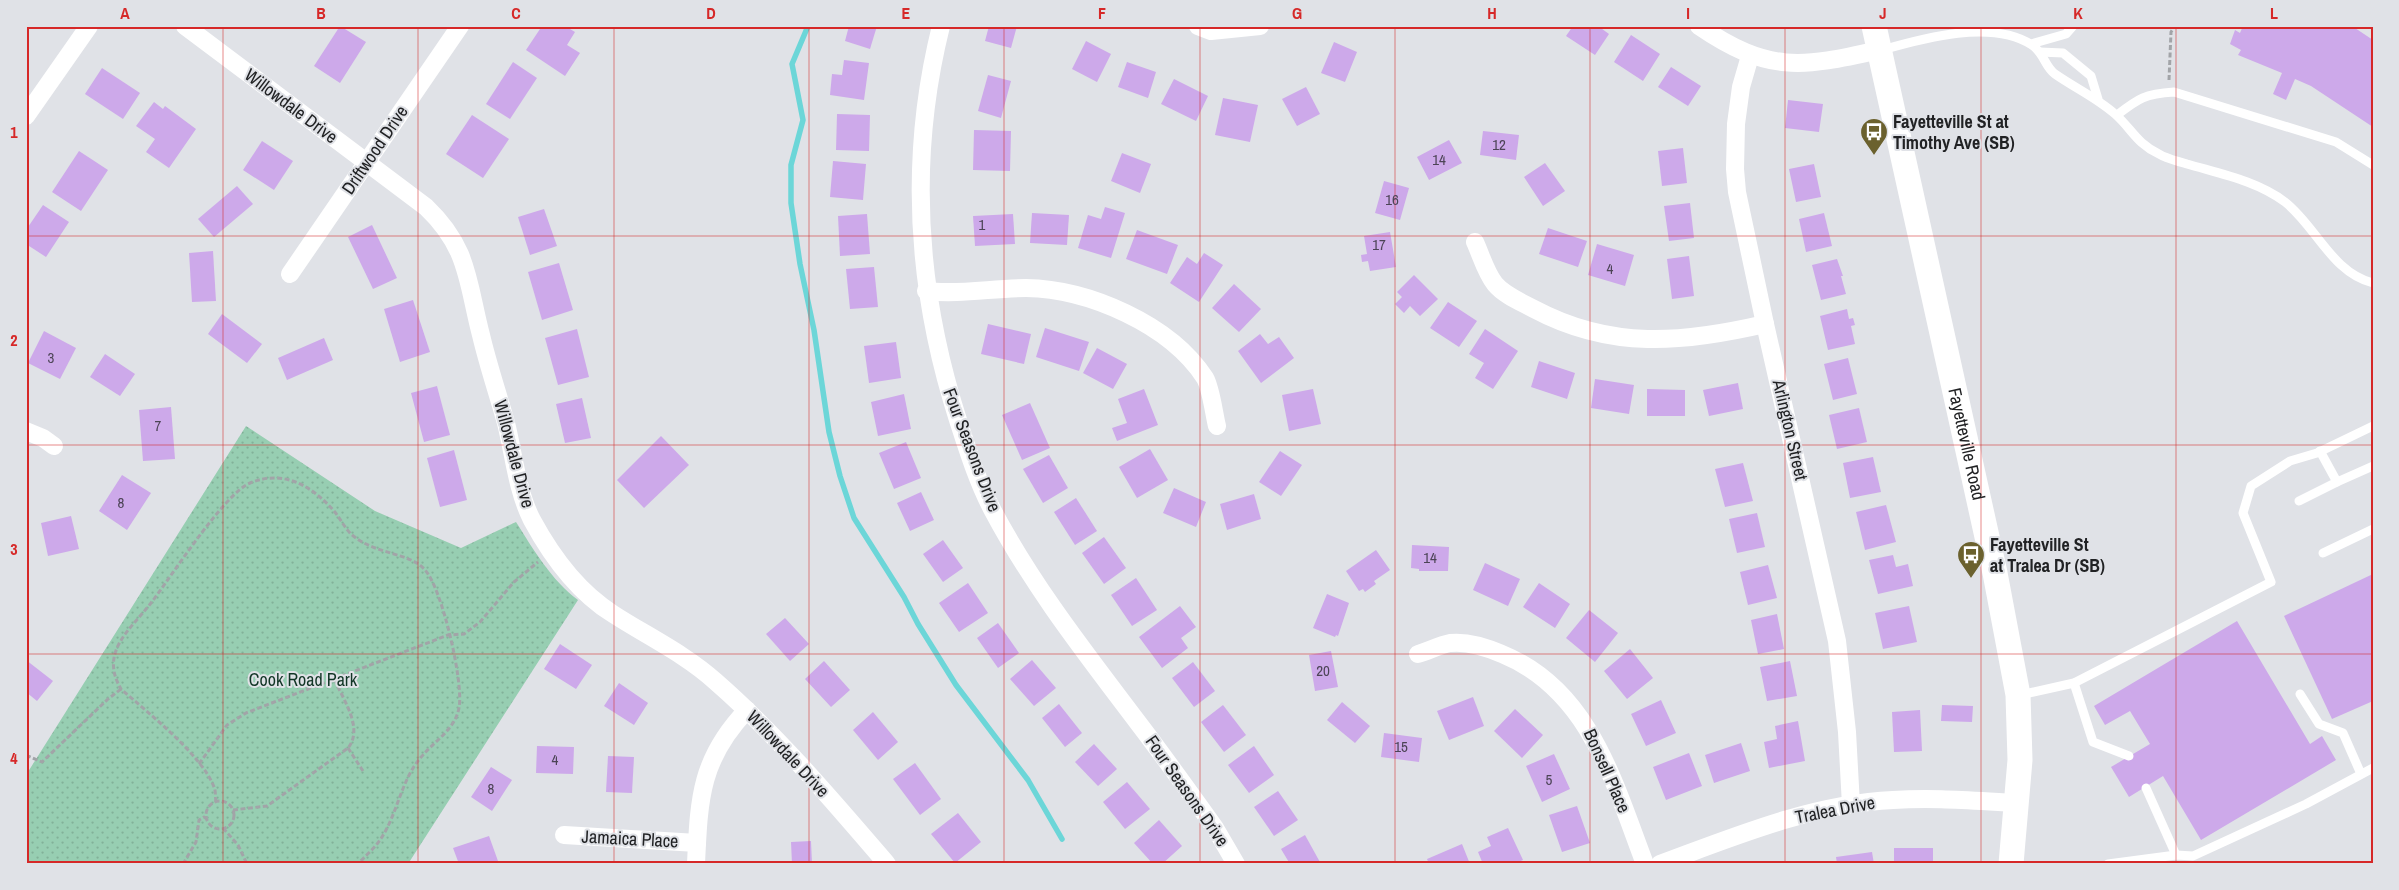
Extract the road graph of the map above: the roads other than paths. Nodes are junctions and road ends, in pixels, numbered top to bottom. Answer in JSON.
{"nodes":[{"id":1,"x":89,"y":26,"type":"edge"},
{"id":2,"x":185,"y":26,"type":"edge"},
{"id":3,"x":460,"y":26,"type":"edge"},
{"id":4,"x":941,"y":26,"type":"edge"},
{"id":5,"x":1198,"y":26,"type":"edge"},
{"id":6,"x":1260,"y":26,"type":"edge"},
{"id":7,"x":1699,"y":26,"type":"edge"},
{"id":8,"x":1874,"y":26,"type":"edge"},
{"id":9,"x":2073,"y":26,"type":"edge"},
{"id":10,"x":2032,"y":44,"type":"junction"},
{"id":11,"x":1879,"y":50,"type":"junction"},
{"id":12,"x":2040,"y":52,"type":"junction"},
{"id":13,"x":1750,"y":56,"type":"junction"},
{"id":14,"x":2098,"y":99,"type":"junction"},
{"id":15,"x":2117,"y":115,"type":"junction"},
{"id":16,"x":26,"y":116,"type":"edge"},
{"id":17,"x":366,"y":162,"type":"junction"},
{"id":18,"x":2373,"y":165,"type":"edge"},
{"id":19,"x":1475,"y":242,"type":"dead end"},
{"id":20,"x":290,"y":274,"type":"dead end"},
{"id":21,"x":2373,"y":283,"type":"edge"},
{"id":22,"x":926,"y":291,"type":"junction"},
{"id":23,"x":1765,"y":324,"type":"junction"},
{"id":24,"x":1216,"y":426,"type":"dead end"},
{"id":25,"x":2373,"y":426,"type":"edge"},
{"id":26,"x":26,"y":432,"type":"edge"},
{"id":27,"x":54,"y":446,"type":"dead end"},
{"id":28,"x":2320,"y":451,"type":"junction"},
{"id":29,"x":2373,"y":466,"type":"edge"},
{"id":30,"x":2337,"y":482,"type":"junction"},
{"id":31,"x":2300,"y":502,"type":"dead end"},
{"id":32,"x":2373,"y":529,"type":"edge"},
{"id":33,"x":2323,"y":553,"type":"dead end"},
{"id":34,"x":1418,"y":654,"type":"dead end"},
{"id":35,"x":2074,"y":683,"type":"junction"},
{"id":36,"x":2300,"y":694,"type":"dead end"},
{"id":37,"x":2018,"y":695,"type":"junction"},
{"id":38,"x":747,"y":710,"type":"junction"},
{"id":39,"x":2129,"y":756,"type":"dead end"},
{"id":40,"x":2373,"y":768,"type":"edge"},
{"id":41,"x":2361,"y":774,"type":"junction"},
{"id":42,"x":2146,"y":788,"type":"dead end"},
{"id":43,"x":2018,"y":803,"type":"junction"},
{"id":44,"x":1851,"y":805,"type":"junction"},
{"id":45,"x":564,"y":835,"type":"dead end"},
{"id":46,"x":697,"y":843,"type":"junction"},
{"id":47,"x":2176,"y":855,"type":"junction"},
{"id":48,"x":696,"y":864,"type":"edge"},
{"id":49,"x":887,"y":864,"type":"edge"},
{"id":50,"x":1236,"y":864,"type":"edge"},
{"id":51,"x":1645,"y":864,"type":"edge"},
{"id":52,"x":1660,"y":864,"type":"edge"},
{"id":53,"x":2011,"y":864,"type":"edge"},
{"id":54,"x":2108,"y":864,"type":"edge"}],
"edges":[{"from":1,"to":16,"type":"street"},
{"from":2,"to":17,"type":"street","name":"Willowdale Drive"},
{"from":3,"to":17,"type":"street","name":"Driftwood Drive"},
{"from":4,"to":22,"type":"street","name":"Four Seasons Drive"},
{"from":5,"to":6,"type":"street"},
{"from":7,"to":13,"type":"street"},
{"from":8,"to":11,"type":"main road","name":"Fayetteville Road"},
{"from":9,"to":10,"type":"lane"},
{"from":10,"to":11,"type":"lane"},
{"from":10,"to":12,"type":"lane"},
{"from":11,"to":13,"type":"street"},
{"from":11,"to":37,"type":"main road","name":"Fayetteville Road"},
{"from":12,"to":14,"type":"lane"},
{"from":12,"to":14,"type":"lane"},
{"from":13,"to":23,"type":"street","name":"Arlington Street"},
{"from":14,"to":15,"type":"lane"},
{"from":15,"to":18,"type":"lane"},
{"from":15,"to":21,"type":"lane"},
{"from":17,"to":20,"type":"street","name":"Driftwood Drive"},
{"from":17,"to":38,"type":"street","name":"Willowdale Drive"},
{"from":19,"to":23,"type":"street"},
{"from":22,"to":24,"type":"street"},
{"from":22,"to":50,"type":"street","name":"Four Seasons Drive"},
{"from":23,"to":44,"type":"street","name":"Arlington Street"},
{"from":25,"to":28,"type":"lane"},
{"from":26,"to":27,"type":"street"},
{"from":28,"to":30,"type":"lane"},
{"from":28,"to":35,"type":"lane"},
{"from":29,"to":30,"type":"lane"},
{"from":30,"to":31,"type":"lane"},
{"from":32,"to":33,"type":"lane"},
{"from":34,"to":51,"type":"street","name":"Bonsell Place"},
{"from":35,"to":37,"type":"lane"},
{"from":35,"to":39,"type":"lane"},
{"from":36,"to":41,"type":"lane"},
{"from":37,"to":43,"type":"main road","name":"Fayetteville Road"},
{"from":38,"to":46,"type":"street"},
{"from":38,"to":49,"type":"street","name":"Willowdale Drive"},
{"from":40,"to":41,"type":"lane"},
{"from":41,"to":47,"type":"lane"},
{"from":42,"to":47,"type":"lane"},
{"from":43,"to":44,"type":"street","name":"Tralea Drive"},
{"from":43,"to":53,"type":"main road","name":"Fayetteville Road"},
{"from":44,"to":52,"type":"street","name":"Tralea Drive"},
{"from":45,"to":46,"type":"street","name":"Jamaica Place"},
{"from":46,"to":48,"type":"street"},
{"from":47,"to":54,"type":"lane"}]}
